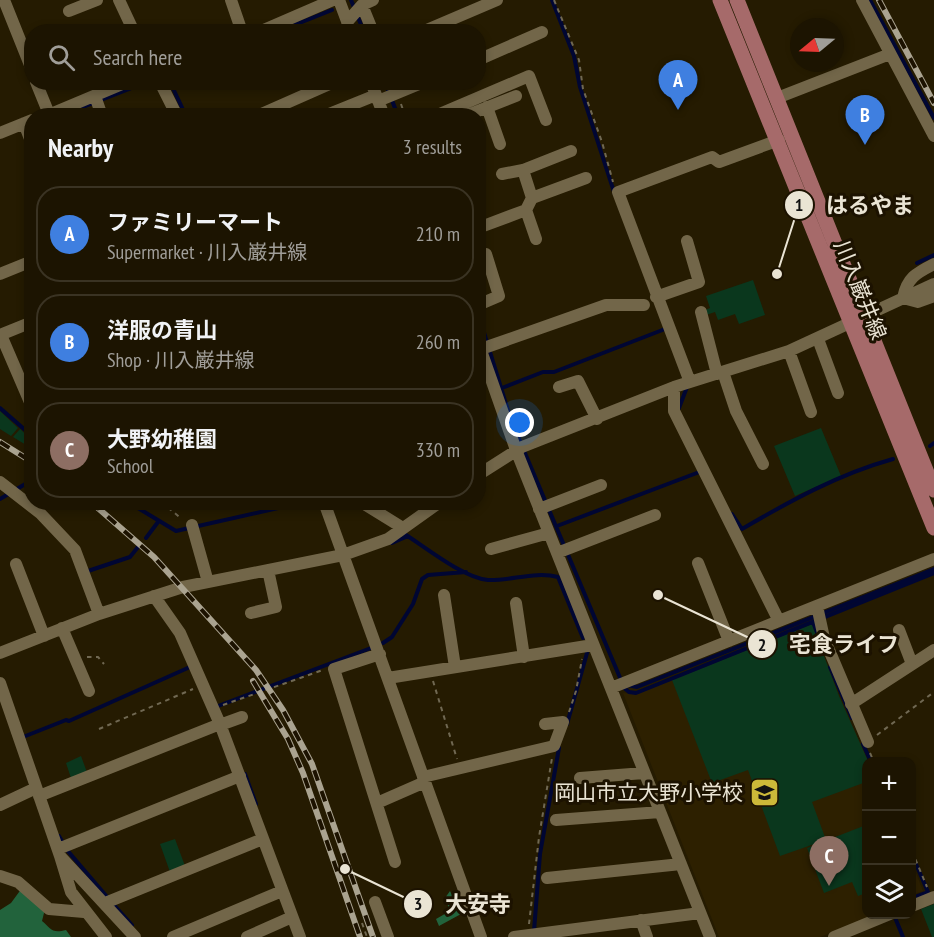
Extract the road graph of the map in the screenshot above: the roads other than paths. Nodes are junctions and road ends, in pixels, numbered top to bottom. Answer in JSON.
{"nodes":[{"id":1,"x":4,"y":0,"type":"edge"},
{"id":2,"x":97,"y":0,"type":"edge"},
{"id":3,"x":119,"y":0,"type":"edge"},
{"id":4,"x":231,"y":0,"type":"edge"},
{"id":5,"x":333,"y":0,"type":"edge"},
{"id":6,"x":339,"y":0,"type":"edge"},
{"id":7,"x":497,"y":0,"type":"edge"},
{"id":8,"x":720,"y":0,"type":"edge"},
{"id":9,"x":737,"y":0,"type":"edge"},
{"id":10,"x":862,"y":0,"type":"edge"},
{"id":11,"x":69,"y":11,"type":"dead end"},
{"id":12,"x":357,"y":14,"type":"edge"},
{"id":13,"x":130,"y":24,"type":"edge"},
{"id":14,"x":239,"y":24,"type":"edge"},
{"id":15,"x":293,"y":24,"type":"edge"},
{"id":16,"x":441,"y":24,"type":"edge"},
{"id":17,"x":542,"y":32,"type":"dead end"},
{"id":18,"x":24,"y":50,"type":"edge"},
{"id":19,"x":890,"y":54,"type":"junction"},
{"id":20,"x":486,"y":56,"type":"edge"},
{"id":21,"x":39,"y":90,"type":"edge"},
{"id":22,"x":116,"y":90,"type":"edge"},
{"id":23,"x":164,"y":90,"type":"edge"},
{"id":24,"x":316,"y":90,"type":"edge"},
{"id":25,"x":378,"y":90,"type":"edge"},
{"id":26,"x":403,"y":90,"type":"edge"},
{"id":27,"x":516,"y":96,"type":"dead end"},
{"id":28,"x":384,"y":97,"type":"junction"},
{"id":29,"x":777,"y":98,"type":"junction"},
{"id":30,"x":98,"y":104,"type":"edge"},
{"id":31,"x":487,"y":107,"type":"joint"},
{"id":32,"x":45,"y":108,"type":"edge"},
{"id":33,"x":79,"y":108,"type":"edge"},
{"id":34,"x":173,"y":108,"type":"edge"},
{"id":35,"x":275,"y":108,"type":"edge"},
{"id":36,"x":355,"y":108,"type":"edge"},
{"id":37,"x":384,"y":108,"type":"edge"},
{"id":38,"x":454,"y":108,"type":"edge"},
{"id":39,"x":546,"y":120,"type":"dead end"},
{"id":40,"x":24,"y":126,"type":"edge"},
{"id":41,"x":0,"y":133,"type":"edge"},
{"id":42,"x":934,"y":136,"type":"edge"},
{"id":43,"x":779,"y":140,"type":"junction"},
{"id":44,"x":500,"y":144,"type":"dead end"},
{"id":45,"x":571,"y":151,"type":"dead end"},
{"id":46,"x":523,"y":170,"type":"junction"},
{"id":47,"x":502,"y":174,"type":"dead end"},
{"id":48,"x":586,"y":178,"type":"dead end"},
{"id":49,"x":529,"y":204,"type":"junction"},
{"id":50,"x":486,"y":224,"type":"edge"},
{"id":51,"x":536,"y":239,"type":"dead end"},
{"id":52,"x":687,"y":241,"type":"dead end"},
{"id":53,"x":486,"y":254,"type":"dead end"},
{"id":54,"x":24,"y":264,"type":"edge"},
{"id":55,"x":934,"y":264,"type":"edge"},
{"id":56,"x":0,"y":274,"type":"edge"},
{"id":57,"x":934,"y":284,"type":"edge"},
{"id":58,"x":934,"y":296,"type":"edge"},
{"id":59,"x":656,"y":297,"type":"junction"},
{"id":60,"x":903,"y":298,"type":"junction"},
{"id":61,"x":486,"y":301,"type":"edge"},
{"id":62,"x":644,"y":305,"type":"dead end"},
{"id":63,"x":701,"y":312,"type":"dead end"},
{"id":64,"x":866,"y":315,"type":"junction"},
{"id":65,"x":850,"y":322,"type":"junction"},
{"id":66,"x":24,"y":326,"type":"edge"},
{"id":67,"x":1,"y":337,"type":"edge"},
{"id":68,"x":818,"y":339,"type":"junction"},
{"id":69,"x":486,"y":346,"type":"edge"},
{"id":70,"x":486,"y":349,"type":"edge"},
{"id":71,"x":789,"y":351,"type":"junction"},
{"id":72,"x":720,"y":373,"type":"junction"},
{"id":73,"x":684,"y":384,"type":"junction"},
{"id":74,"x":559,"y":387,"type":"dead end"},
{"id":75,"x":24,"y":389,"type":"edge"},
{"id":76,"x":838,"y":393,"type":"dead end"},
{"id":77,"x":811,"y":412,"type":"dead end"},
{"id":78,"x":597,"y":419,"type":"junction"},
{"id":79,"x":522,"y":447,"type":"junction"},
{"id":80,"x":763,"y":464,"type":"dead end"},
{"id":81,"x":486,"y":471,"type":"edge"},
{"id":82,"x":0,"y":483,"type":"edge"},
{"id":83,"x":601,"y":485,"type":"dead end"},
{"id":84,"x":934,"y":490,"type":"edge"},
{"id":85,"x":24,"y":501,"type":"edge"},
{"id":86,"x":546,"y":506,"type":"junction"},
{"id":87,"x":36,"y":510,"type":"edge"},
{"id":88,"x":327,"y":510,"type":"edge"},
{"id":89,"x":371,"y":510,"type":"edge"},
{"id":90,"x":429,"y":510,"type":"edge"},
{"id":91,"x":655,"y":515,"type":"dead end"},
{"id":92,"x":193,"y":527,"type":"road end"},
{"id":93,"x":934,"y":528,"type":"edge"},
{"id":94,"x":399,"y":531,"type":"junction"},
{"id":95,"x":549,"y":533,"type":"junction"},
{"id":96,"x":491,"y":549,"type":"dead end"},
{"id":97,"x":563,"y":550,"type":"junction"},
{"id":98,"x":343,"y":555,"type":"junction"},
{"id":99,"x":934,"y":559,"type":"edge"},
{"id":100,"x":698,"y":563,"type":"dead end"},
{"id":101,"x":16,"y":564,"type":"dead end"},
{"id":102,"x":269,"y":573,"type":"junction"},
{"id":103,"x":208,"y":582,"type":"junction"},
{"id":104,"x":444,"y":595,"type":"dead end"},
{"id":105,"x":155,"y":599,"type":"junction"},
{"id":106,"x":516,"y":603,"type":"dead end"},
{"id":107,"x":819,"y":612,"type":"junction"},
{"id":108,"x":251,"y":613,"type":"dead end"},
{"id":109,"x":99,"y":614,"type":"junction"},
{"id":110,"x":779,"y":621,"type":"junction"},
{"id":111,"x":899,"y":630,"type":"dead end"},
{"id":112,"x":63,"y":631,"type":"junction"},
{"id":113,"x":44,"y":636,"type":"junction"},
{"id":114,"x":729,"y":641,"type":"junction"},
{"id":115,"x":588,"y":647,"type":"junction"},
{"id":116,"x":934,"y":650,"type":"edge"},
{"id":117,"x":0,"y":653,"type":"edge"},
{"id":118,"x":380,"y":654,"type":"junction"},
{"id":119,"x":524,"y":657,"type":"junction"},
{"id":120,"x":912,"y":664,"type":"junction"},
{"id":121,"x":455,"y":668,"type":"junction"},
{"id":122,"x":388,"y":678,"type":"junction"},
{"id":123,"x":0,"y":683,"type":"edge"},
{"id":124,"x":614,"y":687,"type":"junction"},
{"id":125,"x":88,"y":691,"type":"dead end"},
{"id":126,"x":851,"y":704,"type":"junction"},
{"id":127,"x":242,"y":717,"type":"dead end"},
{"id":128,"x":545,"y":724,"type":"dead end"},
{"id":129,"x":223,"y":725,"type":"junction"},
{"id":130,"x":868,"y":742,"type":"road end"},
{"id":131,"x":644,"y":774,"type":"junction"},
{"id":132,"x":240,"y":776,"type":"junction"},
{"id":133,"x":580,"y":778,"type":"dead end"},
{"id":134,"x":424,"y":779,"type":"junction"},
{"id":135,"x":41,"y":794,"type":"junction"},
{"id":136,"x":377,"y":803,"type":"junction"},
{"id":137,"x":0,"y":805,"type":"edge"},
{"id":138,"x":660,"y":812,"type":"junction"},
{"id":139,"x":556,"y":820,"type":"dead end"},
{"id":140,"x":263,"y":840,"type":"junction"},
{"id":141,"x":62,"y":850,"type":"junction"},
{"id":142,"x":396,"y":862,"type":"dead end"},
{"id":143,"x":681,"y":864,"type":"junction"},
{"id":144,"x":0,"y":876,"type":"edge"},
{"id":145,"x":547,"y":878,"type":"dead end"},
{"id":146,"x":282,"y":891,"type":"junction"},
{"id":147,"x":933,"y":897,"type":"edge"},
{"id":148,"x":109,"y":901,"type":"junction"},
{"id":149,"x":375,"y":902,"type":"dead end"},
{"id":150,"x":916,"y":904,"type":"edge"},
{"id":151,"x":84,"y":912,"type":"junction"},
{"id":152,"x":700,"y":913,"type":"junction"},
{"id":153,"x":292,"y":917,"type":"junction"},
{"id":154,"x":880,"y":919,"type":"edge"},
{"id":155,"x":641,"y":920,"type":"junction"},
{"id":156,"x":586,"y":932,"type":"edge"},
{"id":157,"x":531,"y":934,"type":"edge"},
{"id":158,"x":106,"y":937,"type":"edge"},
{"id":159,"x":135,"y":937,"type":"edge"},
{"id":160,"x":173,"y":937,"type":"edge"},
{"id":161,"x":247,"y":937,"type":"edge"},
{"id":162,"x":300,"y":937,"type":"edge"},
{"id":163,"x":388,"y":937,"type":"edge"},
{"id":164,"x":481,"y":937,"type":"edge"},
{"id":165,"x":514,"y":937,"type":"edge"},
{"id":166,"x":647,"y":937,"type":"edge"},
{"id":167,"x":710,"y":937,"type":"edge"},
{"id":168,"x":834,"y":937,"type":"edge"}],
"edges":[{"from":1,"to":18,"type":"street"},
{"from":2,"to":11,"type":"street"},
{"from":3,"to":13,"type":"street"},
{"from":4,"to":14,"type":"street"},
{"from":5,"to":15,"type":"street"},
{"from":6,"to":12,"type":"street"},
{"from":7,"to":16,"type":"street"},
{"from":8,"to":43,"type":"main road","name":"川入巌井線"},
{"from":9,"to":29,"type":"main road","name":"川入巌井線"},
{"from":10,"to":19,"type":"street"},
{"from":17,"to":20,"type":"street"},
{"from":19,"to":29,"type":"street"},
{"from":19,"to":42,"type":"street"},
{"from":21,"to":32,"type":"street"},
{"from":22,"to":30,"type":"street"},
{"from":23,"to":34,"type":"street"},
{"from":24,"to":35,"type":"street"},
{"from":25,"to":28,"type":"street"},
{"from":26,"to":28,"type":"street"},
{"from":27,"to":31,"type":"street"},
{"from":28,"to":36,"type":"street"},
{"from":28,"to":37,"type":"street"},
{"from":29,"to":64,"type":"main road","name":"川入巌井線"},
{"from":30,"to":33,"type":"street"},
{"from":31,"to":44,"type":"street"},
{"from":38,"to":39,"type":"street"},
{"from":40,"to":41,"type":"street"},
{"from":43,"to":59,"type":"street"},
{"from":43,"to":65,"type":"main road","name":"川入巌井線"},
{"from":45,"to":46,"type":"street"},
{"from":46,"to":47,"type":"street"},
{"from":46,"to":49,"type":"street"},
{"from":48,"to":49,"type":"street"},
{"from":49,"to":50,"type":"street"},
{"from":49,"to":51,"type":"street"},
{"from":52,"to":59,"type":"street"},
{"from":53,"to":61,"type":"street"},
{"from":54,"to":56,"type":"street"},
{"from":55,"to":60,"type":"street"},
{"from":57,"to":60,"type":"street"},
{"from":58,"to":60,"type":"street"},
{"from":59,"to":73,"type":"street"},
{"from":60,"to":64,"type":"street"},
{"from":62,"to":69,"type":"street"},
{"from":63,"to":72,"type":"street"},
{"from":64,"to":65,"type":"street"},
{"from":64,"to":84,"type":"main road","name":"川入巌井線"},
{"from":65,"to":68,"type":"street"},
{"from":65,"to":93,"type":"main road","name":"川入巌井線"},
{"from":66,"to":67,"type":"street"},
{"from":67,"to":75,"type":"street"},
{"from":68,"to":71,"type":"street"},
{"from":68,"to":76,"type":"street"},
{"from":70,"to":79,"type":"street"},
{"from":71,"to":72,"type":"street"},
{"from":71,"to":77,"type":"street"},
{"from":72,"to":73,"type":"street"},
{"from":72,"to":80,"type":"street"},
{"from":73,"to":78,"type":"street"},
{"from":73,"to":110,"type":"street"},
{"from":74,"to":78,"type":"street"},
{"from":78,"to":79,"type":"street"},
{"from":79,"to":81,"type":"street"},
{"from":79,"to":86,"type":"street"},
{"from":82,"to":85,"type":"street"},
{"from":83,"to":86,"type":"street"},
{"from":86,"to":95,"type":"street"},
{"from":87,"to":109,"type":"street"},
{"from":88,"to":98,"type":"street"},
{"from":89,"to":94,"type":"street"},
{"from":90,"to":94,"type":"street"},
{"from":91,"to":97,"type":"street"},
{"from":92,"to":103,"type":"street"},
{"from":94,"to":98,"type":"street"},
{"from":95,"to":96,"type":"street"},
{"from":95,"to":97,"type":"street"},
{"from":97,"to":115,"type":"street"},
{"from":98,"to":102,"type":"street"},
{"from":98,"to":118,"type":"street"},
{"from":99,"to":107,"type":"street"},
{"from":100,"to":114,"type":"street"},
{"from":101,"to":113,"type":"street"},
{"from":102,"to":103,"type":"street"},
{"from":102,"to":108,"type":"street"},
{"from":103,"to":105,"type":"street"},
{"from":104,"to":121,"type":"street"},
{"from":105,"to":109,"type":"street"},
{"from":105,"to":129,"type":"street"},
{"from":106,"to":119,"type":"street"},
{"from":107,"to":110,"type":"street"},
{"from":107,"to":126,"type":"street"},
{"from":109,"to":112,"type":"street"},
{"from":110,"to":114,"type":"street"},
{"from":111,"to":120,"type":"street"},
{"from":112,"to":113,"type":"street"},
{"from":112,"to":125,"type":"street"},
{"from":113,"to":117,"type":"street"},
{"from":114,"to":124,"type":"street"},
{"from":115,"to":119,"type":"street"},
{"from":115,"to":124,"type":"street"},
{"from":116,"to":120,"type":"street"},
{"from":118,"to":122,"type":"street"},
{"from":118,"to":136,"type":"street"},
{"from":119,"to":121,"type":"street"},
{"from":120,"to":126,"type":"street"},
{"from":121,"to":122,"type":"street"},
{"from":122,"to":134,"type":"street"},
{"from":123,"to":135,"type":"street"},
{"from":124,"to":131,"type":"street"},
{"from":126,"to":130,"type":"street"},
{"from":127,"to":129,"type":"street"},
{"from":128,"to":134,"type":"street"},
{"from":129,"to":132,"type":"street"},
{"from":129,"to":135,"type":"street"},
{"from":131,"to":133,"type":"street"},
{"from":131,"to":138,"type":"street"},
{"from":132,"to":140,"type":"street"},
{"from":132,"to":141,"type":"street"},
{"from":134,"to":136,"type":"street"},
{"from":134,"to":164,"type":"street"},
{"from":135,"to":137,"type":"street"},
{"from":135,"to":141,"type":"street"},
{"from":136,"to":142,"type":"street"},
{"from":138,"to":139,"type":"street"},
{"from":138,"to":143,"type":"street"},
{"from":140,"to":146,"type":"street"},
{"from":140,"to":148,"type":"street"},
{"from":141,"to":148,"type":"street"},
{"from":141,"to":151,"type":"street"},
{"from":143,"to":145,"type":"street"},
{"from":143,"to":152,"type":"street"},
{"from":144,"to":151,"type":"street"},
{"from":146,"to":153,"type":"street"},
{"from":146,"to":160,"type":"street"},
{"from":147,"to":150,"type":"street"},
{"from":148,"to":159,"type":"street"},
{"from":149,"to":163,"type":"street"},
{"from":151,"to":158,"type":"street"},
{"from":152,"to":155,"type":"street"},
{"from":152,"to":167,"type":"street"},
{"from":153,"to":161,"type":"street"},
{"from":153,"to":162,"type":"street"},
{"from":154,"to":168,"type":"street"},
{"from":155,"to":156,"type":"street"},
{"from":155,"to":166,"type":"street"},
{"from":156,"to":157,"type":"street"},
{"from":157,"to":165,"type":"street"}]}
